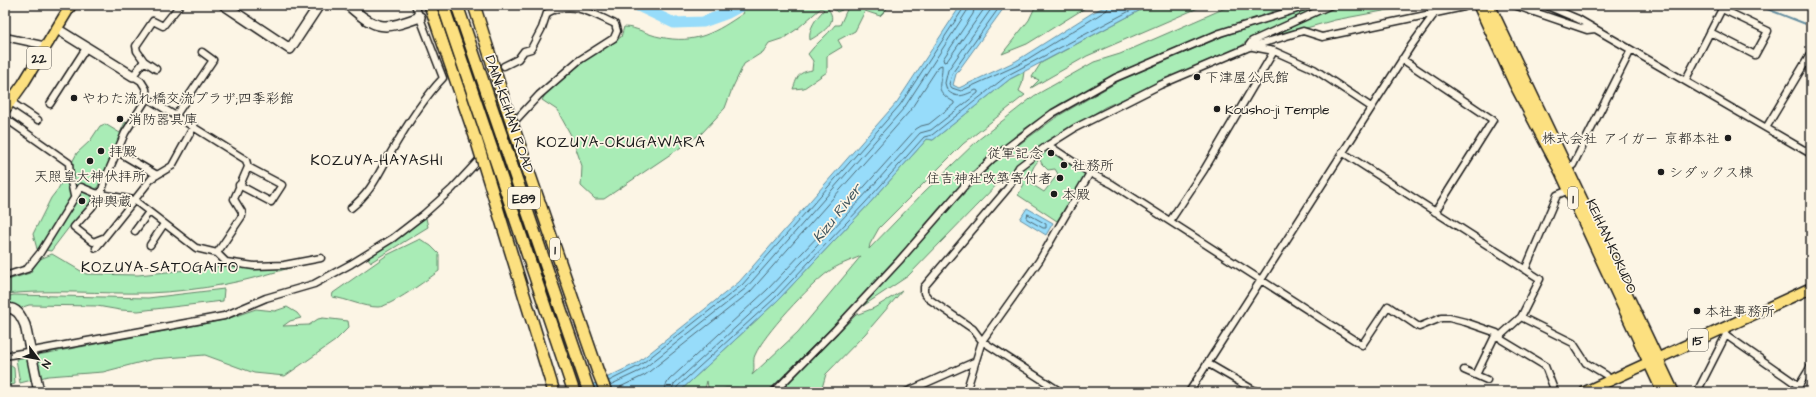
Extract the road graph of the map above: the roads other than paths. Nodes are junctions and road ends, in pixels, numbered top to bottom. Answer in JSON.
{"nodes":[{"id":1,"x":71,"y":5,"type":"edge"},
{"id":2,"x":180,"y":5,"type":"edge"},
{"id":3,"x":224,"y":5,"type":"edge"},
{"id":4,"x":319,"y":5,"type":"edge"},
{"id":5,"x":348,"y":5,"type":"edge"},
{"id":6,"x":415,"y":5,"type":"edge"},
{"id":7,"x":430,"y":5,"type":"edge"},
{"id":8,"x":443,"y":5,"type":"edge"},
{"id":9,"x":457,"y":5,"type":"edge"},
{"id":10,"x":474,"y":5,"type":"edge"},
{"id":11,"x":1310,"y":5,"type":"edge"},
{"id":12,"x":1331,"y":5,"type":"edge"},
{"id":13,"x":1479,"y":5,"type":"edge"},
{"id":14,"x":1489,"y":5,"type":"edge"},
{"id":15,"x":1514,"y":5,"type":"edge"},
{"id":16,"x":1545,"y":5,"type":"edge"},
{"id":17,"x":1464,"y":7,"type":"dead end"},
{"id":18,"x":1723,"y":7,"type":"edge"},
{"id":19,"x":1436,"y":13,"type":"junction"},
{"id":20,"x":420,"y":17,"type":"junction"},
{"id":21,"x":57,"y":29,"type":"junction"},
{"id":22,"x":1595,"y":29,"type":"junction"},
{"id":23,"x":1710,"y":32,"type":"junction"},
{"id":24,"x":5,"y":37,"type":"edge"},
{"id":25,"x":47,"y":46,"type":"junction"},
{"id":26,"x":1249,"y":47,"type":"junction"},
{"id":27,"x":86,"y":48,"type":"junction"},
{"id":28,"x":1631,"y":50,"type":"junction"},
{"id":29,"x":1274,"y":51,"type":"junction"},
{"id":30,"x":202,"y":52,"type":"dead end"},
{"id":31,"x":1811,"y":53,"type":"edge"},
{"id":32,"x":1402,"y":59,"type":"junction"},
{"id":33,"x":144,"y":61,"type":"junction"},
{"id":34,"x":504,"y":66,"type":"dead end"},
{"id":35,"x":156,"y":69,"type":"dead end"},
{"id":36,"x":133,"y":76,"type":"junction"},
{"id":37,"x":1685,"y":81,"type":"junction"},
{"id":38,"x":147,"y":98,"type":"junction"},
{"id":39,"x":50,"y":104,"type":"dead end"},
{"id":40,"x":8,"y":106,"type":"edge"},
{"id":41,"x":1371,"y":107,"type":"junction"},
{"id":42,"x":176,"y":115,"type":"junction"},
{"id":43,"x":5,"y":118,"type":"edge"},
{"id":44,"x":38,"y":120,"type":"dead end"},
{"id":45,"x":194,"y":126,"type":"junction"},
{"id":46,"x":1766,"y":128,"type":"junction"},
{"id":47,"x":1048,"y":145,"type":"junction"},
{"id":48,"x":118,"y":152,"type":"junction"},
{"id":49,"x":1342,"y":152,"type":"junction"},
{"id":50,"x":1811,"y":154,"type":"edge"},
{"id":51,"x":248,"y":167,"type":"junction"},
{"id":52,"x":1567,"y":168,"type":"junction"},
{"id":53,"x":1090,"y":173,"type":"junction"},
{"id":54,"x":157,"y":175,"type":"junction"},
{"id":55,"x":239,"y":185,"type":"junction"},
{"id":56,"x":1569,"y":190,"type":"junction"},
{"id":57,"x":101,"y":193,"type":"junction"},
{"id":58,"x":74,"y":196,"type":"junction"},
{"id":59,"x":134,"y":200,"type":"junction"},
{"id":60,"x":351,"y":208,"type":"dead end"},
{"id":61,"x":149,"y":212,"type":"junction"},
{"id":62,"x":1434,"y":212,"type":"junction"},
{"id":63,"x":1170,"y":221,"type":"junction"},
{"id":64,"x":164,"y":224,"type":"junction"},
{"id":65,"x":135,"y":231,"type":"dead end"},
{"id":66,"x":103,"y":238,"type":"junction"},
{"id":67,"x":150,"y":245,"type":"dead end"},
{"id":68,"x":96,"y":248,"type":"dead end"},
{"id":69,"x":217,"y":253,"type":"junction"},
{"id":70,"x":321,"y":258,"type":"dead end"},
{"id":71,"x":1525,"y":270,"type":"junction"},
{"id":72,"x":5,"y":276,"type":"edge"},
{"id":73,"x":1260,"y":279,"type":"junction"},
{"id":74,"x":1811,"y":288,"type":"edge"},
{"id":75,"x":5,"y":308,"type":"edge"},
{"id":76,"x":1521,"y":317,"type":"junction"},
{"id":77,"x":1725,"y":332,"type":"junction"},
{"id":78,"x":1500,"y":336,"type":"junction"},
{"id":79,"x":982,"y":341,"type":"junction"},
{"id":80,"x":30,"y":354,"type":"junction"},
{"id":81,"x":5,"y":356,"type":"edge"},
{"id":82,"x":1654,"y":361,"type":"junction"},
{"id":83,"x":974,"y":362,"type":"junction"},
{"id":84,"x":1207,"y":362,"type":"junction"},
{"id":85,"x":1811,"y":366,"type":"edge"},
{"id":86,"x":1464,"y":370,"type":"dead end"},
{"id":87,"x":1476,"y":375,"type":"junction"},
{"id":88,"x":1488,"y":380,"type":"dead end"},
{"id":89,"x":1610,"y":380,"type":"junction"},
{"id":90,"x":1799,"y":386,"type":"junction"},
{"id":91,"x":574,"y":390,"type":"edge"},
{"id":92,"x":39,"y":392,"type":"edge"},
{"id":93,"x":554,"y":392,"type":"edge"},
{"id":94,"x":590,"y":392,"type":"edge"},
{"id":95,"x":606,"y":392,"type":"edge"},
{"id":96,"x":774,"y":392,"type":"edge"},
{"id":97,"x":906,"y":392,"type":"edge"},
{"id":98,"x":966,"y":392,"type":"edge"},
{"id":99,"x":1061,"y":392,"type":"edge"},
{"id":100,"x":1189,"y":392,"type":"edge"},
{"id":101,"x":1258,"y":392,"type":"edge"},
{"id":102,"x":1555,"y":392,"type":"edge"},
{"id":103,"x":1585,"y":392,"type":"edge"},
{"id":104,"x":1663,"y":392,"type":"edge"},
{"id":105,"x":1673,"y":392,"type":"edge"},
{"id":106,"x":1697,"y":392,"type":"edge"},
{"id":107,"x":1795,"y":392,"type":"edge"}],
"edges":[{"from":1,"to":21,"type":"main road","number":"22"},
{"from":2,"to":33,"type":"street"},
{"from":3,"to":4,"type":"street"},
{"from":5,"to":20,"type":"street"},
{"from":6,"to":20,"type":"street"},
{"from":7,"to":93,"type":"highway","bridge":true},
{"from":8,"to":91,"type":"highway","name":"DAINI-KEIHAN ROAD","number":"E89","bridge":true},
{"from":9,"to":94,"type":"highway","name":"DAINI-KEIHAN ROAD","number":"E89","bridge":true},
{"from":10,"to":95,"type":"highway","number":"1","bridge":true},
{"from":11,"to":96,"type":"street"},
{"from":12,"to":26,"type":"street"},
{"from":13,"to":56,"type":"highway","name":"KEIHAN-KOKUDO","number":"1"},
{"from":14,"to":52,"type":"highway","name":"KEIHAN-KOKUDO","number":"1"},
{"from":15,"to":22,"type":"street"},
{"from":16,"to":22,"type":"street"},
{"from":17,"to":19,"type":"street"},
{"from":18,"to":23,"type":"street"},
{"from":18,"to":23,"type":"street"},
{"from":19,"to":26,"type":"street"},
{"from":19,"to":32,"type":"street"},
{"from":20,"to":60,"type":"street"},
{"from":21,"to":25,"type":"main road","number":"22"},
{"from":21,"to":27,"type":"street"},
{"from":22,"to":28,"type":"street"},
{"from":23,"to":37,"type":"street"},
{"from":24,"to":25,"type":"street"},
{"from":25,"to":40,"type":"main road","number":"22"},
{"from":26,"to":29,"type":"street"},
{"from":26,"to":47,"type":"street"},
{"from":27,"to":36,"type":"street"},
{"from":27,"to":39,"type":"street"},
{"from":28,"to":37,"type":"street"},
{"from":28,"to":52,"type":"street"},
{"from":29,"to":41,"type":"street"},
{"from":29,"to":63,"type":"street"},
{"from":30,"to":42,"type":"street"},
{"from":31,"to":46,"type":"street"},
{"from":32,"to":41,"type":"street"},
{"from":32,"to":62,"type":"street"},
{"from":33,"to":35,"type":"street"},
{"from":33,"to":36,"type":"street"},
{"from":34,"to":80,"type":"street"},
{"from":36,"to":38,"type":"street"},
{"from":37,"to":46,"type":"street"},
{"from":38,"to":42,"type":"street"},
{"from":38,"to":48,"type":"street"},
{"from":40,"to":44,"type":"street"},
{"from":41,"to":49,"type":"street"},
{"from":42,"to":45,"type":"street"},
{"from":43,"to":58,"type":"street"},
{"from":45,"to":51,"type":"street"},
{"from":45,"to":54,"type":"street"},
{"from":46,"to":50,"type":"street"},
{"from":47,"to":53,"type":"street"},
{"from":47,"to":79,"type":"street"},
{"from":48,"to":54,"type":"street"},
{"from":48,"to":57,"type":"street"},
{"from":49,"to":62,"type":"street"},
{"from":49,"to":73,"type":"street"},
{"from":51,"to":55,"type":"street"},
{"from":51,"to":55,"type":"street"},
{"from":52,"to":82,"type":"highway","name":"KEIHAN-KOKUDO","number":"1"},
{"from":53,"to":63,"type":"street"},
{"from":53,"to":79,"type":"street"},
{"from":54,"to":59,"type":"street"},
{"from":55,"to":69,"type":"street"},
{"from":56,"to":71,"type":"street"},
{"from":56,"to":82,"type":"highway","name":"KEIHAN-KOKUDO","number":"1"},
{"from":57,"to":58,"type":"street"},
{"from":57,"to":59,"type":"street"},
{"from":57,"to":66,"type":"street"},
{"from":58,"to":72,"type":"street"},
{"from":59,"to":61,"type":"street"},
{"from":59,"to":66,"type":"street"},
{"from":61,"to":64,"type":"street"},
{"from":61,"to":65,"type":"street"},
{"from":62,"to":71,"type":"street"},
{"from":63,"to":73,"type":"street"},
{"from":64,"to":67,"type":"street"},
{"from":64,"to":69,"type":"street"},
{"from":66,"to":68,"type":"street"},
{"from":69,"to":70,"type":"street"},
{"from":71,"to":76,"type":"street"},
{"from":73,"to":78,"type":"street"},
{"from":73,"to":84,"type":"street"},
{"from":74,"to":77,"type":"main road","number":"15"},
{"from":75,"to":80,"type":"street"},
{"from":76,"to":78,"type":"street"},
{"from":76,"to":89,"type":"street"},
{"from":77,"to":82,"type":"main road","number":"15"},
{"from":77,"to":90,"type":"street"},
{"from":77,"to":106,"type":"street"},
{"from":78,"to":87,"type":"street"},
{"from":78,"to":102,"type":"street"},
{"from":79,"to":83,"type":"street"},
{"from":79,"to":99,"type":"street"},
{"from":80,"to":81,"type":"street"},
{"from":80,"to":92,"type":"street"},
{"from":82,"to":89,"type":"main road","number":"15"},
{"from":82,"to":104,"type":"highway","name":"KEIHAN-KOKUDO","number":"1"},
{"from":82,"to":105,"type":"highway","name":"KEIHAN-KOKUDO","number":"1"},
{"from":83,"to":97,"type":"street"},
{"from":83,"to":98,"type":"street"},
{"from":84,"to":100,"type":"street"},
{"from":84,"to":101,"type":"street"},
{"from":85,"to":90,"type":"street"},
{"from":86,"to":87,"type":"street"},
{"from":87,"to":88,"type":"street"},
{"from":89,"to":103,"type":"main road","number":"15"},
{"from":90,"to":107,"type":"street"}]}
